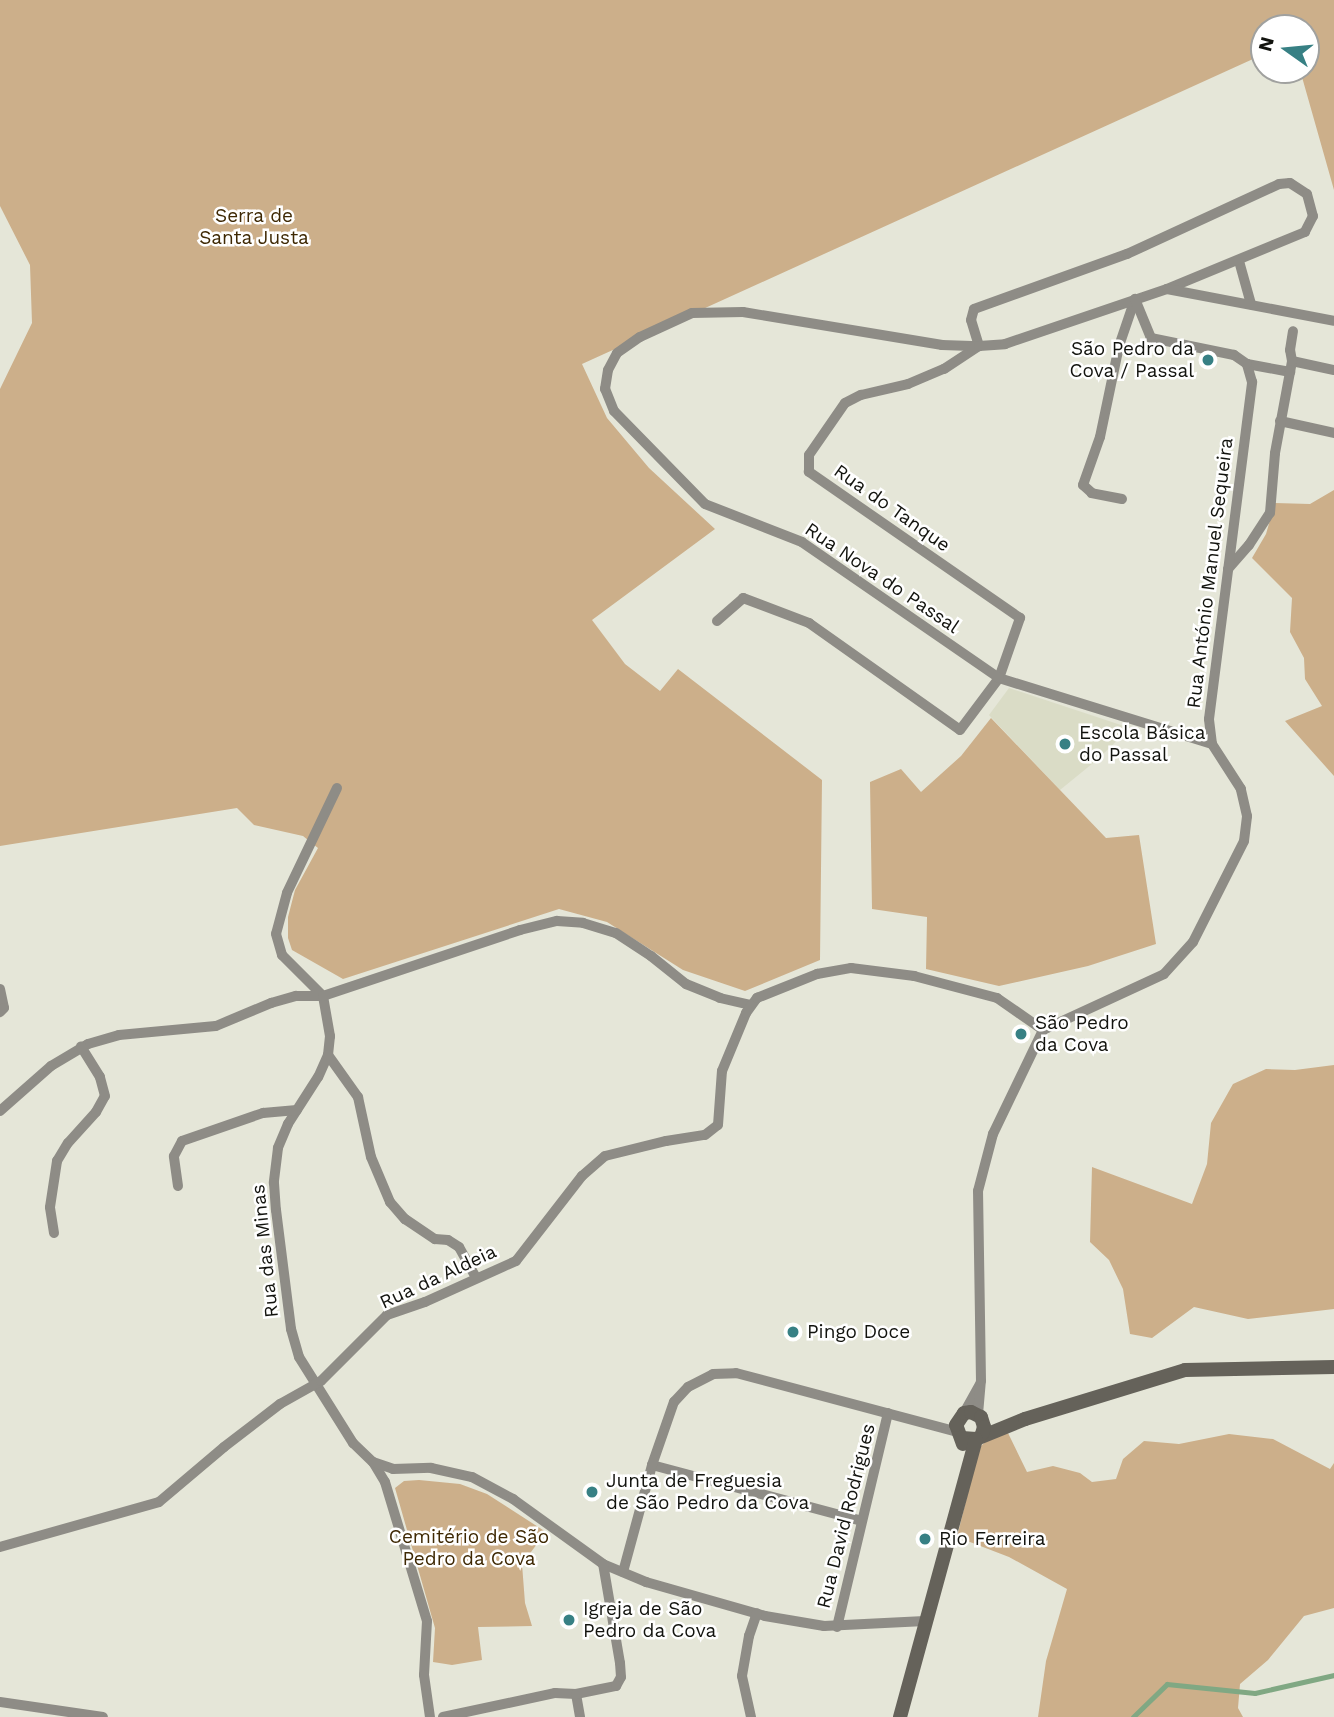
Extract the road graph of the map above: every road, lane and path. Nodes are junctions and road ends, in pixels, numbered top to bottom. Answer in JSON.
{"nodes":[{"id":1,"x":1239,"y":261,"type":"junction"},
{"id":2,"x":1167,"y":289,"type":"junction"},
{"id":3,"x":1135,"y":299,"type":"junction"},
{"id":4,"x":1251,"y":304,"type":"junction"},
{"id":5,"x":1334,"y":321,"type":"edge"},
{"id":6,"x":1293,"y":331,"type":"dead end"},
{"id":7,"x":979,"y":346,"type":"junction"},
{"id":8,"x":1247,"y":364,"type":"junction"},
{"id":9,"x":1291,"y":367,"type":"junction"},
{"id":10,"x":1334,"y":370,"type":"edge"},
{"id":11,"x":1280,"y":421,"type":"junction"},
{"id":12,"x":1334,"y":433,"type":"edge"},
{"id":13,"x":1122,"y":499,"type":"dead end"},
{"id":14,"x":1228,"y":569,"type":"junction"},
{"id":15,"x":718,"y":621,"type":"dead end"},
{"id":16,"x":999,"y":678,"type":"junction"},
{"id":17,"x":1212,"y":744,"type":"junction"},
{"id":18,"x":337,"y":788,"type":"dead end"},
{"id":19,"x":0,"y":989,"type":"edge"},
{"id":20,"x":323,"y":996,"type":"junction"},
{"id":21,"x":751,"y":1005,"type":"junction"},
{"id":22,"x":0,"y":1012,"type":"edge"},
{"id":23,"x":1043,"y":1030,"type":"junction"},
{"id":24,"x":81,"y":1047,"type":"junction"},
{"id":25,"x":328,"y":1055,"type":"junction"},
{"id":26,"x":298,"y":1110,"type":"junction"},
{"id":27,"x":0,"y":1111,"type":"edge"},
{"id":28,"x":178,"y":1185,"type":"dead end"},
{"id":29,"x":54,"y":1233,"type":"dead end"},
{"id":30,"x":476,"y":1278,"type":"junction"},
{"id":31,"x":1334,"y":1367,"type":"edge"},
{"id":32,"x":315,"y":1385,"type":"junction"},
{"id":33,"x":888,"y":1413,"type":"junction"},
{"id":34,"x":970,"y":1426,"type":"junction"},
{"id":35,"x":373,"y":1462,"type":"junction"},
{"id":36,"x":652,"y":1465,"type":"junction"},
{"id":37,"x":862,"y":1521,"type":"junction"},
{"id":38,"x":0,"y":1547,"type":"edge"},
{"id":39,"x":603,"y":1564,"type":"junction"},
{"id":40,"x":623,"y":1572,"type":"junction"},
{"id":41,"x":757,"y":1614,"type":"junction"},
{"id":42,"x":925,"y":1621,"type":"junction"},
{"id":43,"x":837,"y":1627,"type":"junction"},
{"id":44,"x":576,"y":1694,"type":"junction"},
{"id":45,"x":0,"y":1702,"type":"edge"},
{"id":46,"x":103,"y":1717,"type":"edge"},
{"id":47,"x":430,"y":1717,"type":"edge"},
{"id":48,"x":443,"y":1717,"type":"edge"},
{"id":49,"x":580,"y":1717,"type":"edge"},
{"id":50,"x":751,"y":1717,"type":"edge"},
{"id":51,"x":900,"y":1717,"type":"edge"}],
"edges":[{"from":1,"to":2,"type":"street","name":"Rua Nova do Passal"},
{"from":1,"to":4,"type":"street"},
{"from":1,"to":7,"type":"street","name":"Rua Nova do Passal"},
{"from":2,"to":3,"type":"street","name":"Rua Nova do Passal"},
{"from":2,"to":4,"type":"street"},
{"from":3,"to":7,"type":"street","name":"Rua Nova do Passal"},
{"from":3,"to":8,"type":"street"},
{"from":3,"to":13,"type":"street"},
{"from":4,"to":5,"type":"street"},
{"from":6,"to":9,"type":"street"},
{"from":7,"to":16,"type":"street","name":"Rua do Tanque"},
{"from":7,"to":16,"type":"street","name":"Rua Nova do Passal"},
{"from":8,"to":9,"type":"street"},
{"from":8,"to":14,"type":"street","name":"Rua António Manuel Sequeira"},
{"from":9,"to":10,"type":"street"},
{"from":9,"to":11,"type":"street"},
{"from":11,"to":12,"type":"street"},
{"from":11,"to":14,"type":"street"},
{"from":14,"to":17,"type":"street","name":"Rua António Manuel Sequeira"},
{"from":15,"to":16,"type":"street"},
{"from":16,"to":17,"type":"street","name":"Rua Nova do Passal"},
{"from":17,"to":23,"type":"street","name":"Rua António Manuel Sequeira"},
{"from":18,"to":20,"type":"street"},
{"from":19,"to":22,"type":"street"},
{"from":20,"to":21,"type":"street"},
{"from":20,"to":24,"type":"street"},
{"from":20,"to":25,"type":"street","name":"Rua das Minas"},
{"from":21,"to":23,"type":"street"},
{"from":21,"to":30,"type":"street","name":"Rua da Aldeia"},
{"from":23,"to":34,"type":"street"},
{"from":24,"to":27,"type":"street"},
{"from":24,"to":29,"type":"street"},
{"from":25,"to":26,"type":"street","name":"Rua das Minas"},
{"from":25,"to":30,"type":"street"},
{"from":26,"to":28,"type":"street"},
{"from":26,"to":32,"type":"street","name":"Rua das Minas"},
{"from":30,"to":32,"type":"street","name":"Rua da Aldeia"},
{"from":31,"to":34,"type":"street"},
{"from":32,"to":35,"type":"street","name":"Rua das Minas"},
{"from":32,"to":38,"type":"street","name":"Rua da Aldeia"},
{"from":33,"to":34,"type":"street"},
{"from":33,"to":36,"type":"street"},
{"from":33,"to":37,"type":"street","name":"Rua David Rodrigues"},
{"from":34,"to":42,"type":"street"},
{"from":35,"to":39,"type":"street"},
{"from":35,"to":47,"type":"street","name":"Rua das Minas"},
{"from":36,"to":37,"type":"street"},
{"from":36,"to":40,"type":"street"},
{"from":37,"to":43,"type":"street","name":"Rua David Rodrigues"},
{"from":39,"to":40,"type":"street"},
{"from":39,"to":44,"type":"street"},
{"from":40,"to":41,"type":"street"},
{"from":41,"to":43,"type":"street"},
{"from":41,"to":50,"type":"street"},
{"from":42,"to":43,"type":"street"},
{"from":42,"to":51,"type":"street"},
{"from":44,"to":48,"type":"street"},
{"from":44,"to":49,"type":"street"},
{"from":45,"to":46,"type":"street"}]}
